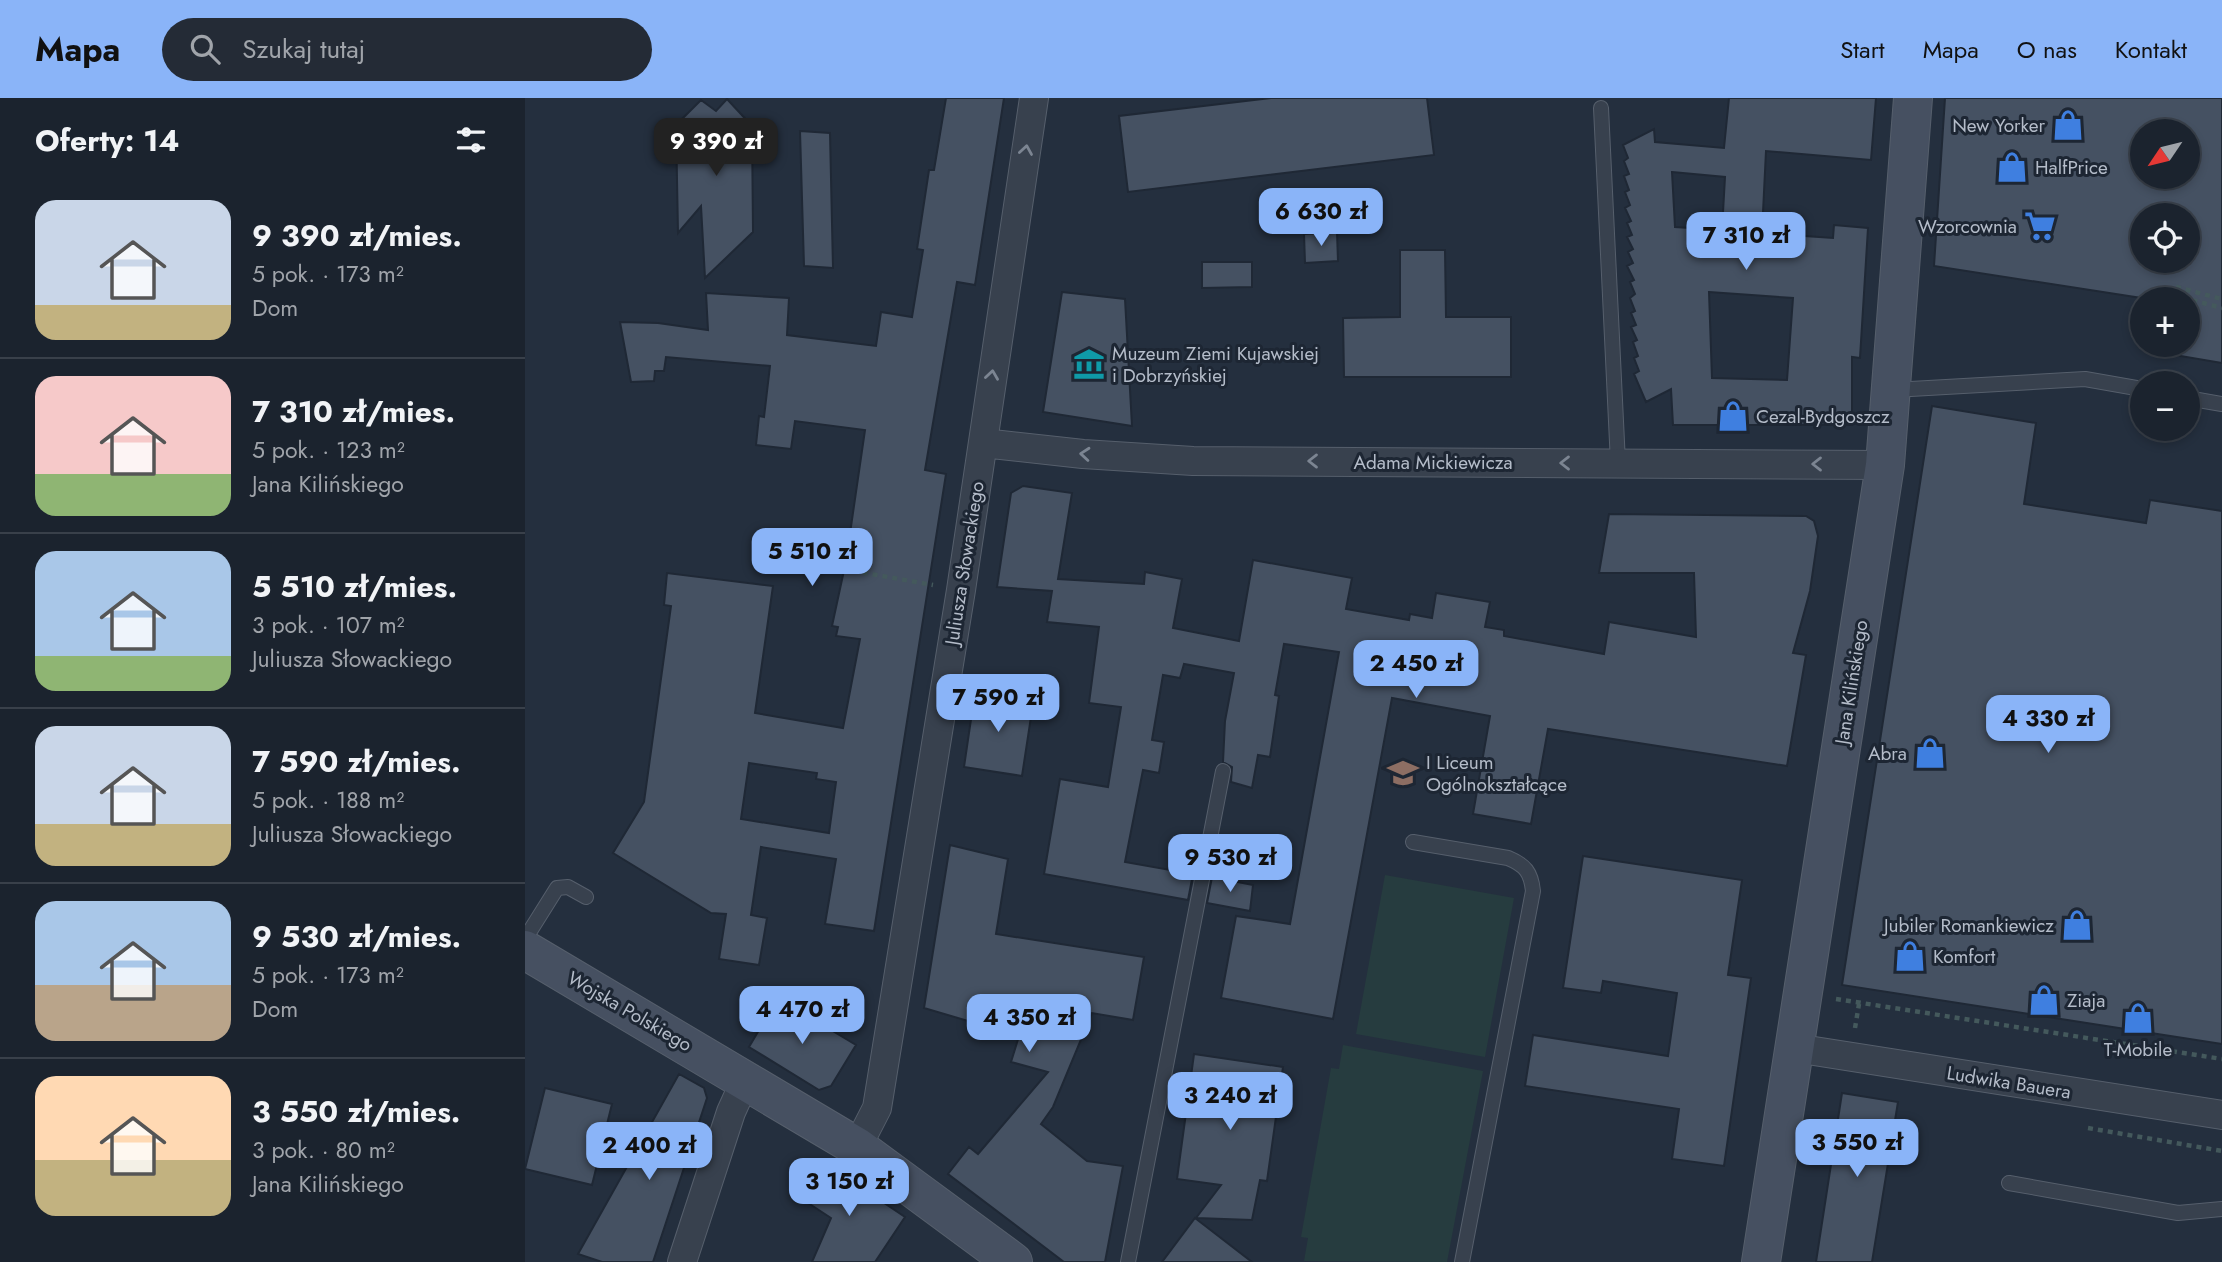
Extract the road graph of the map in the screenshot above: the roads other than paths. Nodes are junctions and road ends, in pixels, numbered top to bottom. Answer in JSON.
{"nodes":[{"id":1,"x":1034,"y":98,"type":"edge"},
{"id":2,"x":1913,"y":98,"type":"edge"},
{"id":3,"x":1601,"y":108,"type":"dead end"},
{"id":4,"x":2130,"y":387,"type":"edge"},
{"id":5,"x":1891,"y":390,"type":"junction"},
{"id":6,"x":2200,"y":400,"type":"edge"},
{"id":7,"x":2222,"y":404,"type":"edge"},
{"id":8,"x":983,"y":443,"type":"junction"},
{"id":9,"x":1618,"y":463,"type":"junction"},
{"id":10,"x":1885,"y":464,"type":"junction"},
{"id":11,"x":1223,"y":771,"type":"dead end"},
{"id":12,"x":1413,"y":842,"type":"dead end"},
{"id":13,"x":586,"y":897,"type":"dead end"},
{"id":14,"x":525,"y":939,"type":"edge"},
{"id":15,"x":525,"y":950,"type":"edge"},
{"id":16,"x":1795,"y":1048,"type":"junction"},
{"id":17,"x":746,"y":1079,"type":"junction"},
{"id":18,"x":2222,"y":1115,"type":"edge"},
{"id":19,"x":857,"y":1147,"type":"junction"},
{"id":20,"x":2009,"y":1183,"type":"dead end"},
{"id":21,"x":2222,"y":1209,"type":"edge"},
{"id":22,"x":682,"y":1262,"type":"edge"},
{"id":23,"x":1013,"y":1262,"type":"edge"},
{"id":24,"x":1128,"y":1262,"type":"edge"},
{"id":25,"x":1462,"y":1262,"type":"edge"},
{"id":26,"x":1761,"y":1262,"type":"edge"}],
"edges":[{"from":8,"to":1,"type":"street","name":"Juliusza Słowackiego","one_way":true},
{"from":2,"to":5,"type":"street","name":"Jana Kilińskiego"},
{"from":3,"to":9,"type":"lane"},
{"from":4,"to":5,"type":"lane"},
{"from":5,"to":10,"type":"street","name":"Jana Kilińskiego"},
{"from":6,"to":7,"type":"lane"},
{"from":9,"to":8,"type":"street","name":"Adama Mickiewicza","one_way":true},
{"from":8,"to":19,"type":"street","name":"Juliusza Słowackiego"},
{"from":10,"to":9,"type":"street","name":"Adama Mickiewicza","one_way":true},
{"from":10,"to":16,"type":"street","name":"Jana Kilińskiego"},
{"from":11,"to":24,"type":"lane"},
{"from":12,"to":25,"type":"lane"},
{"from":13,"to":14,"type":"lane"},
{"from":15,"to":17,"type":"street","name":"Wojska Polskiego"},
{"from":16,"to":18,"type":"street","name":"Ludwika Bauera"},
{"from":16,"to":26,"type":"street","name":"Jana Kilińskiego"},
{"from":17,"to":19,"type":"street","name":"Wojska Polskiego"},
{"from":17,"to":22,"type":"street"},
{"from":19,"to":23,"type":"street","name":"Wojska Polskiego"},
{"from":20,"to":21,"type":"lane"}]}
